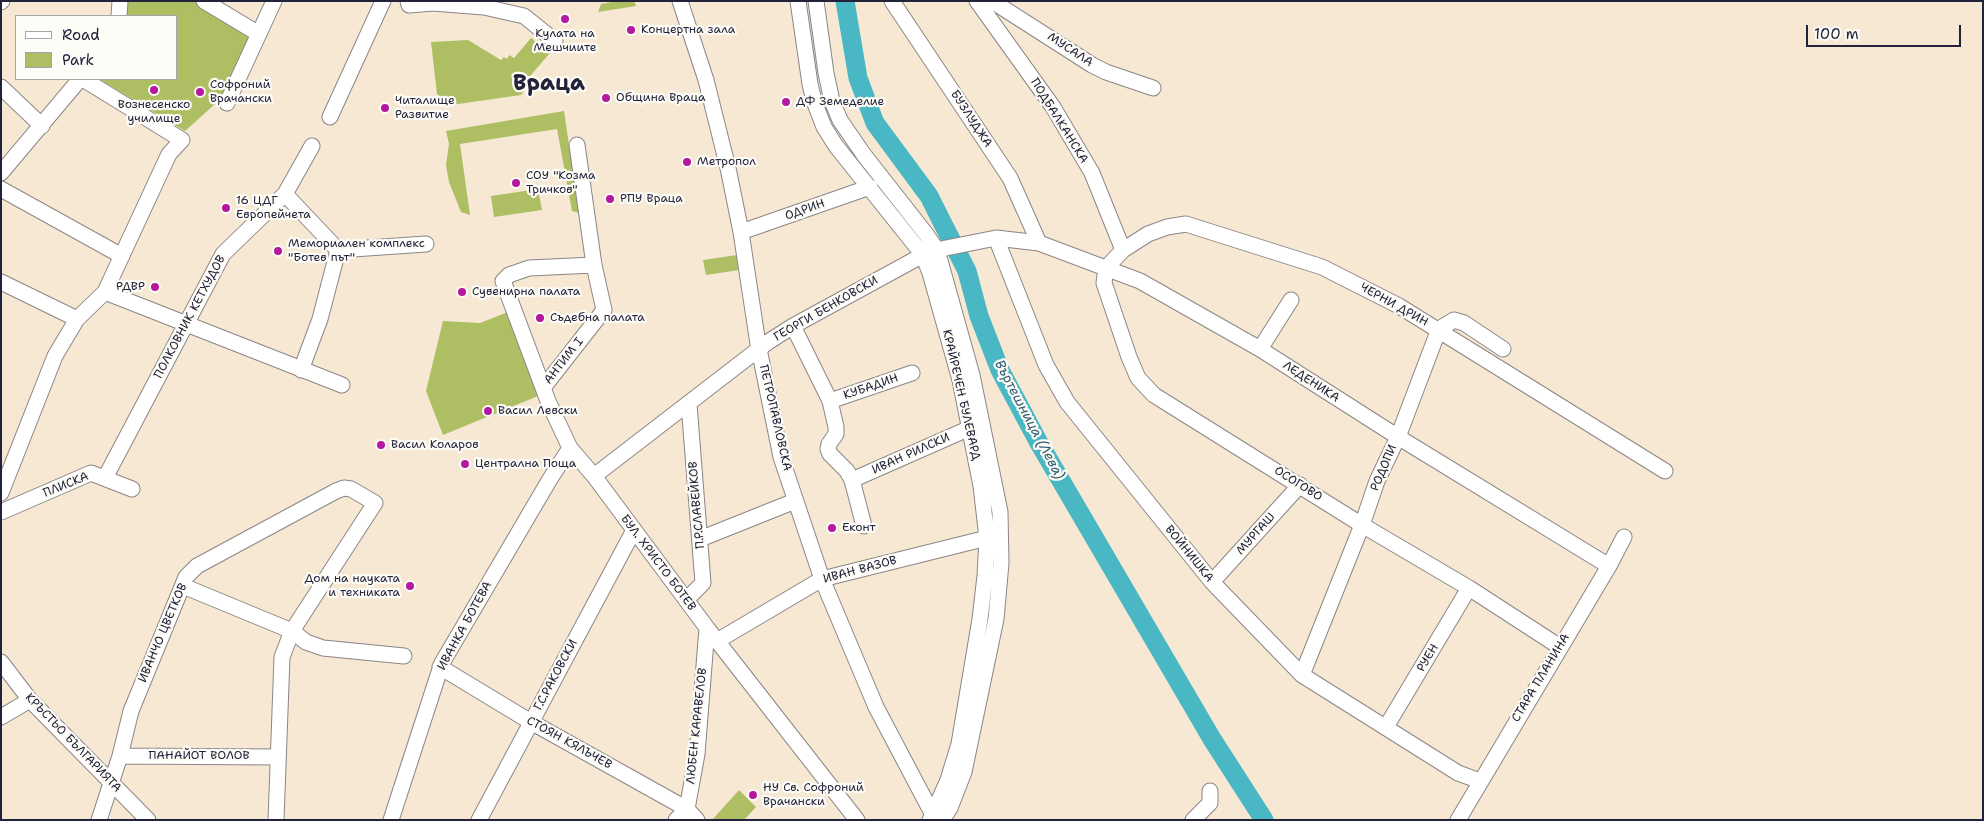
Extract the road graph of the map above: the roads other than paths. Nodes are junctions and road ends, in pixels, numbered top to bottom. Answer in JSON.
{"nodes":[{"id":1,"x":120,"y":1,"type":"edge"},
{"id":2,"x":204,"y":1,"type":"edge"},
{"id":3,"x":274,"y":1,"type":"edge"},
{"id":4,"x":383,"y":1,"type":"edge"},
{"id":5,"x":680,"y":1,"type":"edge"},
{"id":6,"x":798,"y":1,"type":"edge"},
{"id":7,"x":816,"y":1,"type":"edge"},
{"id":8,"x":892,"y":1,"type":"edge"},
{"id":9,"x":978,"y":1,"type":"edge"},
{"id":10,"x":992,"y":1,"type":"edge"},
{"id":11,"x":408,"y":3,"type":"edge"},
{"id":12,"x":119,"y":15,"type":"edge"},
{"id":13,"x":259,"y":34,"type":"junction"},
{"id":14,"x":555,"y":41,"type":"dead end"},
{"id":15,"x":80,"y":80,"type":"edge"},
{"id":16,"x":83,"y":80,"type":"edge"},
{"id":17,"x":1,"y":87,"type":"edge"},
{"id":18,"x":1153,"y":88,"type":"dead end"},
{"id":19,"x":227,"y":102,"type":"dead end"},
{"id":20,"x":330,"y":117,"type":"dead end"},
{"id":21,"x":42,"y":126,"type":"junction"},
{"id":22,"x":577,"y":145,"type":"dead end"},
{"id":23,"x":312,"y":146,"type":"dead end"},
{"id":24,"x":1,"y":173,"type":"edge"},
{"id":25,"x":870,"y":187,"type":"junction"},
{"id":26,"x":1,"y":189,"type":"edge"},
{"id":27,"x":285,"y":194,"type":"junction"},
{"id":28,"x":741,"y":232,"type":"junction"},
{"id":29,"x":989,"y":239,"type":"junction"},
{"id":30,"x":1038,"y":243,"type":"junction"},
{"id":31,"x":426,"y":244,"type":"dead end"},
{"id":32,"x":338,"y":250,"type":"junction"},
{"id":33,"x":1123,"y":250,"type":"junction"},
{"id":34,"x":935,"y":251,"type":"junction"},
{"id":35,"x":122,"y":256,"type":"junction"},
{"id":36,"x":594,"y":265,"type":"junction"},
{"id":37,"x":1106,"y":268,"type":"junction"},
{"id":38,"x":1,"y":282,"type":"edge"},
{"id":39,"x":105,"y":292,"type":"junction"},
{"id":40,"x":1291,"y":300,"type":"dead end"},
{"id":41,"x":77,"y":319,"type":"junction"},
{"id":42,"x":185,"y":325,"type":"junction"},
{"id":43,"x":793,"y":326,"type":"junction"},
{"id":44,"x":1439,"y":330,"type":"junction"},
{"id":45,"x":1503,"y":348,"type":"dead end"},
{"id":46,"x":1260,"y":349,"type":"junction"},
{"id":47,"x":760,"y":350,"type":"junction"},
{"id":48,"x":301,"y":370,"type":"junction"},
{"id":49,"x":912,"y":373,"type":"dead end"},
{"id":50,"x":342,"y":385,"type":"dead end"},
{"id":51,"x":543,"y":388,"type":"junction"},
{"id":52,"x":830,"y":401,"type":"junction"},
{"id":53,"x":689,"y":404,"type":"junction"},
{"id":54,"x":970,"y":428,"type":"junction"},
{"id":55,"x":1398,"y":437,"type":"junction"},
{"id":56,"x":570,"y":448,"type":"junction"},
{"id":57,"x":1665,"y":471,"type":"dead end"},
{"id":58,"x":594,"y":476,"type":"junction"},
{"id":59,"x":104,"y":478,"type":"junction"},
{"id":60,"x":852,"y":480,"type":"junction"},
{"id":61,"x":1300,"y":485,"type":"junction"},
{"id":62,"x":132,"y":488,"type":"dead end"},
{"id":63,"x":1,"y":493,"type":"edge"},
{"id":64,"x":795,"y":501,"type":"junction"},
{"id":65,"x":1,"y":512,"type":"edge"},
{"id":66,"x":864,"y":526,"type":"dead end"},
{"id":67,"x":1362,"y":526,"type":"junction"},
{"id":68,"x":634,"y":530,"type":"junction"},
{"id":69,"x":1624,"y":537,"type":"dead end"},
{"id":70,"x":987,"y":538,"type":"junction"},
{"id":71,"x":700,"y":539,"type":"junction"},
{"id":72,"x":1609,"y":566,"type":"junction"},
{"id":73,"x":822,"y":579,"type":"junction"},
{"id":74,"x":1212,"y":582,"type":"junction"},
{"id":75,"x":183,"y":586,"type":"junction"},
{"id":76,"x":1469,"y":588,"type":"junction"},
{"id":77,"x":686,"y":600,"type":"junction"},
{"id":78,"x":707,"y":628,"type":"junction"},
{"id":79,"x":292,"y":631,"type":"junction"},
{"id":80,"x":717,"y":641,"type":"junction"},
{"id":81,"x":1560,"y":647,"type":"junction"},
{"id":82,"x":404,"y":656,"type":"dead end"},
{"id":83,"x":1,"y":662,"type":"edge"},
{"id":84,"x":440,"y":667,"type":"junction"},
{"id":85,"x":1302,"y":675,"type":"junction"},
{"id":86,"x":30,"y":700,"type":"junction"},
{"id":87,"x":1,"y":717,"type":"edge"},
{"id":88,"x":531,"y":722,"type":"junction"},
{"id":89,"x":1386,"y":727,"type":"junction"},
{"id":90,"x":120,"y":756,"type":"junction"},
{"id":91,"x":278,"y":757,"type":"junction"},
{"id":92,"x":1480,"y":781,"type":"junction"},
{"id":93,"x":110,"y":782,"type":"junction"},
{"id":94,"x":1210,"y":791,"type":"dead end"},
{"id":95,"x":692,"y":814,"type":"edge"},
{"id":96,"x":935,"y":818,"type":"edge"},
{"id":97,"x":98,"y":820,"type":"edge"},
{"id":98,"x":148,"y":820,"type":"edge"},
{"id":99,"x":276,"y":820,"type":"edge"},
{"id":100,"x":391,"y":820,"type":"edge"},
{"id":101,"x":479,"y":820,"type":"edge"},
{"id":102,"x":676,"y":820,"type":"edge"},
{"id":103,"x":857,"y":820,"type":"edge"},
{"id":104,"x":1193,"y":820,"type":"edge"},
{"id":105,"x":1458,"y":820,"type":"edge"}],
"edges":[{"from":1,"to":12,"type":"street"},
{"from":2,"to":13,"type":"street"},
{"from":3,"to":13,"type":"street"},
{"from":4,"to":20,"type":"street"},
{"from":5,"to":28,"type":"street","name":"ПЕТРОПАВЛОВСКА"},
{"from":6,"to":25,"type":"street","name":"КРАЙРЕЧЕН БУЛЕВАРД"},
{"from":7,"to":34,"type":"street","name":"КРАЙРЕЧЕН БУЛЕВАРД"},
{"from":8,"to":30,"type":"street","name":"БУЗЛУДЖА"},
{"from":9,"to":33,"type":"street","name":"ПОДБАЛКАНСКА"},
{"from":10,"to":18,"type":"street","name":"МУСАЛА"},
{"from":11,"to":14,"type":"street"},
{"from":13,"to":19,"type":"street"},
{"from":15,"to":21,"type":"street"},
{"from":16,"to":35,"type":"street"},
{"from":17,"to":21,"type":"street"},
{"from":21,"to":24,"type":"street"},
{"from":22,"to":36,"type":"street"},
{"from":23,"to":27,"type":"street","name":"ПОЛКОВНИК КЕТХУДОВ"},
{"from":25,"to":28,"type":"street","name":"ОДРИН"},
{"from":25,"to":34,"type":"street","name":"КРАЙРЕЧЕН БУЛЕВАРД"},
{"from":26,"to":35,"type":"street"},
{"from":27,"to":32,"type":"street"},
{"from":27,"to":42,"type":"street","name":"ПОЛКОВНИК КЕТХУДОВ"},
{"from":28,"to":47,"type":"street","name":"ПЕТРОПАВЛОВСКА"},
{"from":29,"to":30,"type":"street","name":"ЛЕДЕНИКА"},
{"from":29,"to":34,"type":"street","name":"ГЕОРГИ БЕНКОВСКИ"},
{"from":29,"to":74,"type":"street","name":"ВОЙНИШКА"},
{"from":30,"to":37,"type":"street","name":"ЛЕДЕНИКА"},
{"from":31,"to":32,"type":"street"},
{"from":32,"to":48,"type":"street"},
{"from":33,"to":37,"type":"street","name":"ЧЕРНИ ДРИН"},
{"from":33,"to":44,"type":"street","name":"ЧЕРНИ ДРИН"},
{"from":34,"to":43,"type":"street","name":"ГЕОРГИ БЕНКОВСКИ"},
{"from":34,"to":54,"type":"street","name":"КРАЙРЕЧЕН БУЛЕВАРД"},
{"from":34,"to":96,"type":"street","name":"КРАЙРЕЧЕН БУЛЕВАРД"},
{"from":35,"to":39,"type":"street"},
{"from":36,"to":51,"type":"street","name":"АНТИМ I"},
{"from":36,"to":51,"type":"street","name":"БУЛ. ХРИСТО БОТЕВ"},
{"from":37,"to":46,"type":"street","name":"ЛЕДЕНИКА"},
{"from":37,"to":61,"type":"street","name":"ОСОГОВО"},
{"from":38,"to":41,"type":"street"},
{"from":39,"to":41,"type":"street"},
{"from":39,"to":42,"type":"street"},
{"from":40,"to":46,"type":"street"},
{"from":41,"to":63,"type":"street"},
{"from":42,"to":48,"type":"street"},
{"from":42,"to":59,"type":"street","name":"ПОЛКОВНИК КЕТХУДОВ"},
{"from":43,"to":47,"type":"street","name":"ГЕОРГИ БЕНКОВСКИ"},
{"from":43,"to":52,"type":"street"},
{"from":44,"to":45,"type":"street"},
{"from":44,"to":55,"type":"street","name":"РОДОПИ"},
{"from":44,"to":57,"type":"street","name":"ЧЕРНИ ДРИН"},
{"from":46,"to":55,"type":"street","name":"ЛЕДЕНИКА"},
{"from":47,"to":53,"type":"street","name":"ГЕОРГИ БЕНКОВСКИ"},
{"from":47,"to":64,"type":"street","name":"ПЕТРОПАВЛОВСКА"},
{"from":48,"to":50,"type":"street"},
{"from":49,"to":52,"type":"street","name":"КУБАДИН"},
{"from":51,"to":56,"type":"street","name":"БУЛ. ХРИСТО БОТЕВ"},
{"from":52,"to":60,"type":"street"},
{"from":53,"to":58,"type":"street","name":"ГЕОРГИ БЕНКОВСКИ"},
{"from":53,"to":71,"type":"street","name":"П.Р.СЛАВЕЙКОВ"},
{"from":54,"to":60,"type":"street","name":"ИВАН РИЛСКИ"},
{"from":54,"to":70,"type":"street","name":"КРАЙРЕЧЕН БУЛЕВАРД"},
{"from":55,"to":67,"type":"street","name":"РОДОПИ"},
{"from":55,"to":72,"type":"street","name":"ЛЕДЕНИКА"},
{"from":56,"to":58,"type":"street","name":"БУЛ. ХРИСТО БОТЕВ"},
{"from":56,"to":84,"type":"street","name":"ИВАНКА БОТЕВА"},
{"from":58,"to":68,"type":"street","name":"БУЛ. ХРИСТО БОТЕВ"},
{"from":59,"to":62,"type":"street","name":"ПЛИСКА"},
{"from":59,"to":65,"type":"street","name":"ПЛИСКА"},
{"from":60,"to":66,"type":"street"},
{"from":61,"to":67,"type":"street","name":"ОСОГОВО"},
{"from":61,"to":74,"type":"street","name":"МУРГАШ"},
{"from":64,"to":71,"type":"street"},
{"from":64,"to":73,"type":"street","name":"ПЕТРОПАВЛОВСКА"},
{"from":67,"to":76,"type":"street","name":"ОСОГОВО"},
{"from":67,"to":85,"type":"street","name":"РОДОПИ"},
{"from":68,"to":77,"type":"street","name":"БУЛ. ХРИСТО БОТЕВ"},
{"from":68,"to":88,"type":"street","name":"Г.С.РАКОВСКИ"},
{"from":69,"to":72,"type":"street","name":"СТАРА ПЛАНИНА"},
{"from":70,"to":73,"type":"street","name":"ИВАН ВАЗОВ"},
{"from":70,"to":96,"type":"street","name":"КРАЙРЕЧЕН БУЛЕВАРД"},
{"from":71,"to":77,"type":"street","name":"П.Р.СЛАВЕЙКОВ"},
{"from":72,"to":81,"type":"street","name":"СТАРА ПЛАНИНА"},
{"from":73,"to":80,"type":"street","name":"ИВАН ВАЗОВ"},
{"from":73,"to":96,"type":"street","name":"ПЕТРОПАВЛОВСКА"},
{"from":74,"to":85,"type":"street","name":"ВОЙНИШКА"},
{"from":75,"to":79,"type":"street"},
{"from":75,"to":79,"type":"street","name":"ИВАНЧО ЦВЕТКОВ"},
{"from":75,"to":90,"type":"street","name":"ИВАНЧО ЦВЕТКОВ"},
{"from":76,"to":81,"type":"street","name":"ОСОГОВО"},
{"from":76,"to":89,"type":"street","name":"РУЕН"},
{"from":77,"to":78,"type":"street","name":"БУЛ. ХРИСТО БОТЕВ"},
{"from":78,"to":80,"type":"street","name":"БУЛ. ХРИСТО БОТЕВ"},
{"from":78,"to":95,"type":"street","name":"ЛЮБЕН КАРАВЕЛОВ"},
{"from":79,"to":82,"type":"street"},
{"from":79,"to":91,"type":"street"},
{"from":80,"to":103,"type":"street","name":"БУЛ. ХРИСТО БОТЕВ"},
{"from":81,"to":92,"type":"street","name":"СТАРА ПЛАНИНА"},
{"from":83,"to":86,"type":"street","name":"КРЪСТЬО БЪЛГАРИЯТА"},
{"from":84,"to":88,"type":"street","name":"СТОЯН КЯЛЪЧЕВ"},
{"from":84,"to":100,"type":"street","name":"ИВАНКА БОТЕВА"},
{"from":85,"to":89,"type":"street","name":"ВОЙНИШКА"},
{"from":86,"to":87,"type":"street"},
{"from":86,"to":93,"type":"street","name":"КРЪСТЬО БЪЛГАРИЯТА"},
{"from":88,"to":95,"type":"street","name":"СТОЯН КЯЛЪЧЕВ"},
{"from":88,"to":101,"type":"street","name":"Г.С.РАКОВСКИ"},
{"from":89,"to":92,"type":"street","name":"ВОЙНИШКА"},
{"from":90,"to":91,"type":"street","name":"ПАНАЙОТ ВОЛОВ"},
{"from":90,"to":93,"type":"street","name":"ИВАНЧО ЦВЕТКОВ"},
{"from":91,"to":99,"type":"street"},
{"from":92,"to":105,"type":"street","name":"СТАРА ПЛАНИНА"},
{"from":93,"to":97,"type":"street","name":"ИВАНЧО ЦВЕТКОВ"},
{"from":93,"to":98,"type":"street","name":"КРЪСТЬО БЪЛГАРИЯТА"},
{"from":94,"to":104,"type":"street"},
{"from":95,"to":102,"type":"street"}]}
